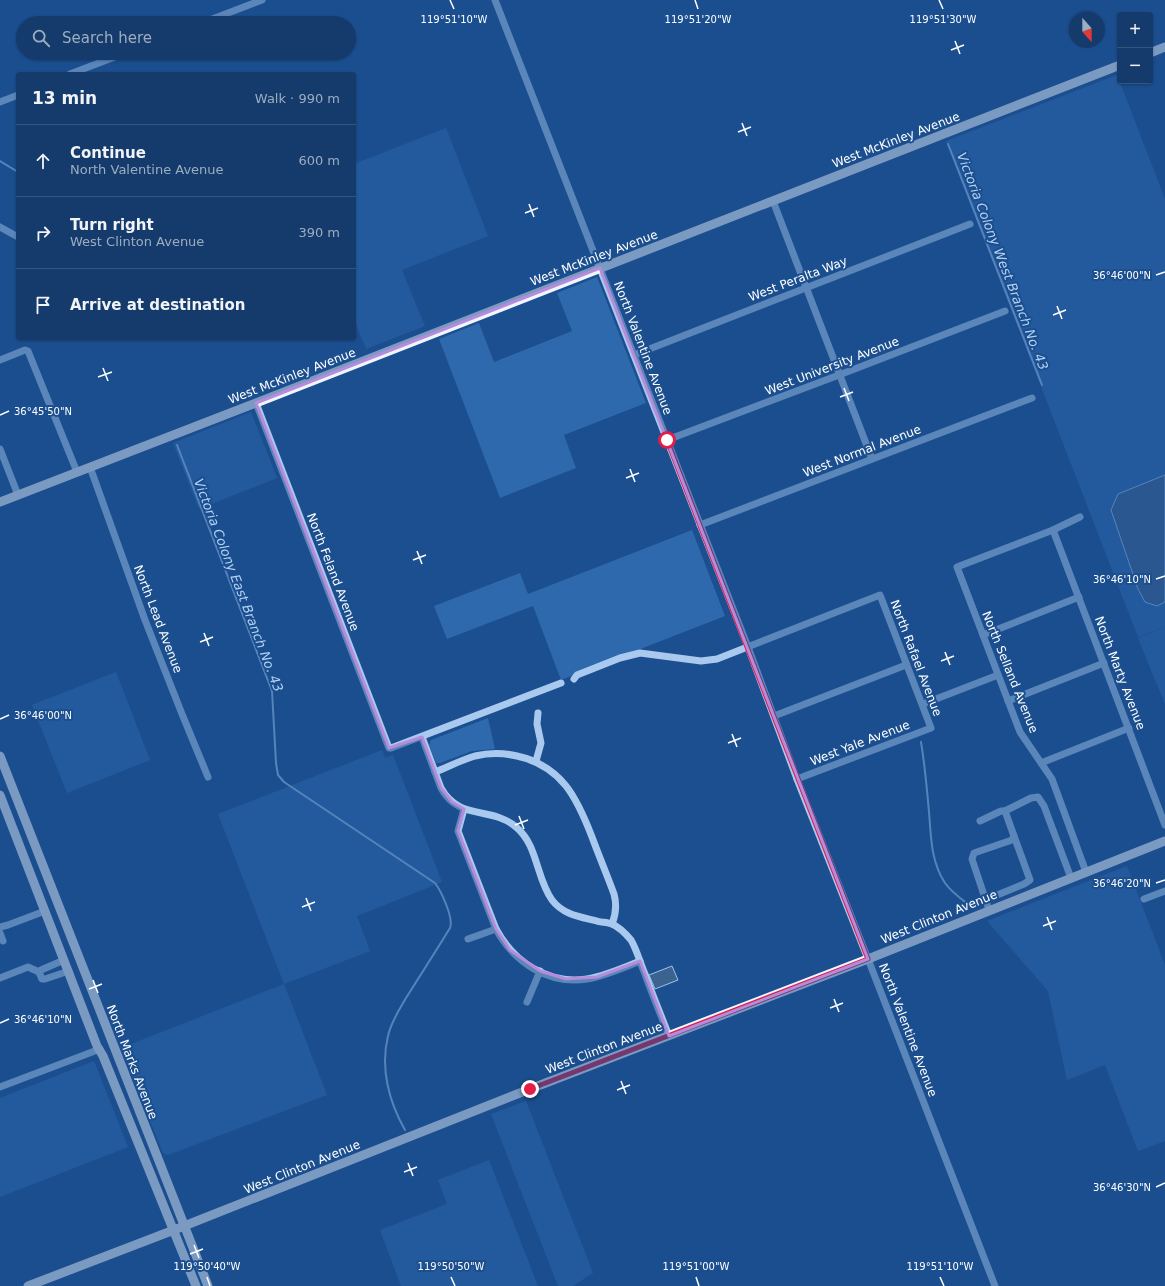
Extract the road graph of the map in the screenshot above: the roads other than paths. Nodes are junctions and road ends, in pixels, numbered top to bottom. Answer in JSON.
{"nodes":[{"id":1,"x":262,"y":0,"type":"edge"},
{"id":2,"x":496,"y":0,"type":"edge"},
{"id":3,"x":220,"y":16,"type":"edge"},
{"id":4,"x":1165,"y":47,"type":"edge"},
{"id":5,"x":1153,"y":52,"type":"edge"},
{"id":6,"x":107,"y":60,"type":"edge"},
{"id":7,"x":1117,"y":66,"type":"edge"},
{"id":8,"x":75,"y":72,"type":"edge"},
{"id":9,"x":16,"y":96,"type":"edge"},
{"id":10,"x":0,"y":102,"type":"edge"},
{"id":11,"x":773,"y":201,"type":"junction"},
{"id":12,"x":970,"y":224,"type":"dead end"},
{"id":13,"x":0,"y":228,"type":"edge"},
{"id":14,"x":16,"y":236,"type":"edge"},
{"id":15,"x":600,"y":268,"type":"junction"},
{"id":16,"x":806,"y":287,"type":"junction"},
{"id":17,"x":1005,"y":311,"type":"dead end"},
{"id":18,"x":634,"y":355,"type":"junction"},
{"id":19,"x":0,"y":360,"type":"edge"},
{"id":20,"x":840,"y":375,"type":"junction"},
{"id":21,"x":1032,"y":398,"type":"dead end"},
{"id":22,"x":256,"y":403,"type":"junction"},
{"id":23,"x":667,"y":440,"type":"junction"},
{"id":24,"x":0,"y":449,"type":"edge"},
{"id":25,"x":872,"y":459,"type":"junction"},
{"id":26,"x":90,"y":467,"type":"junction"},
{"id":27,"x":77,"y":472,"type":"junction"},
{"id":28,"x":18,"y":495,"type":"junction"},
{"id":29,"x":0,"y":502,"type":"edge"},
{"id":30,"x":1080,"y":517,"type":"dead end"},
{"id":31,"x":700,"y":525,"type":"junction"},
{"id":32,"x":1053,"y":530,"type":"junction"},
{"id":33,"x":1079,"y":597,"type":"junction"},
{"id":34,"x":983,"y":635,"type":"junction"},
{"id":35,"x":748,"y":647,"type":"junction"},
{"id":36,"x":1104,"y":663,"type":"junction"},
{"id":37,"x":906,"y":664,"type":"junction"},
{"id":38,"x":998,"y":675,"type":"junction"},
{"id":39,"x":574,"y":679,"type":"dead end"},
{"id":40,"x":561,"y":683,"type":"dead end"},
{"id":41,"x":1008,"y":701,"type":"junction"},
{"id":42,"x":923,"y":704,"type":"junction"},
{"id":43,"x":538,"y":713,"type":"dead end"},
{"id":44,"x":774,"y":716,"type":"junction"},
{"id":45,"x":931,"y":728,"type":"joint"},
{"id":46,"x":1129,"y":728,"type":"junction"},
{"id":47,"x":422,"y":737,"type":"junction"},
{"id":48,"x":0,"y":756,"type":"edge"},
{"id":49,"x":0,"y":761,"type":"edge"},
{"id":50,"x":536,"y":761,"type":"junction"},
{"id":51,"x":1041,"y":763,"type":"junction"},
{"id":52,"x":435,"y":772,"type":"junction"},
{"id":53,"x":7,"y":774,"type":"junction"},
{"id":54,"x":208,"y":777,"type":"dead end"},
{"id":55,"x":797,"y":779,"type":"junction"},
{"id":56,"x":0,"y":794,"type":"edge"},
{"id":57,"x":464,"y":809,"type":"junction"},
{"id":58,"x":1005,"y":811,"type":"junction"},
{"id":59,"x":980,"y":821,"type":"dead end"},
{"id":60,"x":1165,"y":825,"type":"edge"},
{"id":61,"x":1014,"y":836,"type":"junction"},
{"id":62,"x":1165,"y":841,"type":"edge"},
{"id":63,"x":1086,"y":872,"type":"junction"},
{"id":64,"x":1071,"y":878,"type":"junction"},
{"id":65,"x":49,"y":881,"type":"junction"},
{"id":66,"x":35,"y":886,"type":"junction"},
{"id":67,"x":1165,"y":891,"type":"edge"},
{"id":68,"x":1144,"y":899,"type":"dead end"},
{"id":69,"x":986,"y":900,"type":"junction"},
{"id":70,"x":989,"y":910,"type":"junction"},
{"id":71,"x":45,"y":911,"type":"junction"},
{"id":72,"x":612,"y":924,"type":"junction"},
{"id":73,"x":0,"y":927,"type":"edge"},
{"id":74,"x":496,"y":929,"type":"junction"},
{"id":75,"x":0,"y":933,"type":"edge"},
{"id":76,"x":468,"y":939,"type":"dead end"},
{"id":77,"x":3,"y":941,"type":"dead end"},
{"id":78,"x":868,"y":959,"type":"junction"},
{"id":79,"x":64,"y":960,"type":"junction"},
{"id":80,"x":640,"y":961,"type":"junction"},
{"id":81,"x":49,"y":966,"type":"junction"},
{"id":82,"x":68,"y":971,"type":"junction"},
{"id":83,"x":540,"y":971,"type":"junction"},
{"id":84,"x":39,"y":972,"type":"junction"},
{"id":85,"x":53,"y":977,"type":"junction"},
{"id":86,"x":0,"y":978,"type":"edge"},
{"id":87,"x":527,"y":1002,"type":"dead end"},
{"id":88,"x":669,"y":1036,"type":"junction"},
{"id":89,"x":100,"y":1050,"type":"junction"},
{"id":90,"x":0,"y":1087,"type":"edge"},
{"id":91,"x":184,"y":1226,"type":"junction"},
{"id":92,"x":174,"y":1230,"type":"junction"},
{"id":93,"x":28,"y":1286,"type":"edge"},
{"id":94,"x":196,"y":1286,"type":"edge"},
{"id":95,"x":208,"y":1286,"type":"edge"},
{"id":96,"x":995,"y":1286,"type":"edge"}],
"edges":[{"from":1,"to":3,"type":"street"},
{"from":2,"to":15,"type":"street","name":"North Valentine Avenue"},
{"from":4,"to":5,"type":"main road"},
{"from":6,"to":8,"type":"street"},
{"from":7,"to":11,"type":"main road","name":"West McKinley Avenue"},
{"from":9,"to":10,"type":"street"},
{"from":11,"to":15,"type":"main road","name":"West McKinley Avenue"},
{"from":11,"to":16,"type":"street"},
{"from":12,"to":16,"type":"street","name":"West Peralta Way"},
{"from":13,"to":14,"type":"street"},
{"from":15,"to":18,"type":"street","name":"North Valentine Avenue"},
{"from":15,"to":22,"type":"main road","name":"West McKinley Avenue"},
{"from":16,"to":18,"type":"street","name":"West Peralta Way"},
{"from":16,"to":20,"type":"street"},
{"from":17,"to":20,"type":"street","name":"West University Avenue"},
{"from":18,"to":23,"type":"street","name":"North Valentine Avenue"},
{"from":19,"to":27,"type":"street"},
{"from":20,"to":23,"type":"street","name":"West University Avenue"},
{"from":20,"to":25,"type":"street"},
{"from":21,"to":25,"type":"street","name":"West Normal Avenue"},
{"from":22,"to":26,"type":"main road","name":"West McKinley Avenue"},
{"from":22,"to":47,"type":"street","name":"North Feland Avenue"},
{"from":23,"to":31,"type":"street","name":"North Valentine Avenue"},
{"from":24,"to":28,"type":"street"},
{"from":25,"to":31,"type":"street","name":"West Normal Avenue"},
{"from":26,"to":27,"type":"main road","name":"West McKinley Avenue"},
{"from":26,"to":54,"type":"street","name":"North Lead Avenue"},
{"from":27,"to":28,"type":"main road","name":"West McKinley Avenue"},
{"from":28,"to":29,"type":"main road","name":"West McKinley Avenue"},
{"from":30,"to":32,"type":"street"},
{"from":31,"to":35,"type":"street","name":"North Valentine Avenue"},
{"from":32,"to":33,"type":"street","name":"North Marty Avenue"},
{"from":32,"to":34,"type":"street","name":"North Selland Avenue"},
{"from":33,"to":34,"type":"street"},
{"from":33,"to":36,"type":"street","name":"North Marty Avenue"},
{"from":34,"to":38,"type":"street","name":"North Selland Avenue"},
{"from":35,"to":37,"type":"street","name":"North Rafael Avenue"},
{"from":35,"to":39,"type":"street"},
{"from":35,"to":44,"type":"street","name":"North Valentine Avenue"},
{"from":36,"to":41,"type":"street"},
{"from":36,"to":46,"type":"street","name":"North Marty Avenue"},
{"from":37,"to":42,"type":"street","name":"North Rafael Avenue"},
{"from":37,"to":44,"type":"street"},
{"from":38,"to":41,"type":"street","name":"North Selland Avenue"},
{"from":38,"to":42,"type":"street"},
{"from":40,"to":47,"type":"street"},
{"from":41,"to":51,"type":"street","name":"North Selland Avenue"},
{"from":42,"to":45,"type":"street","name":"North Rafael Avenue"},
{"from":43,"to":50,"type":"street"},
{"from":44,"to":55,"type":"street","name":"North Valentine Avenue"},
{"from":45,"to":55,"type":"street","name":"West Yale Avenue"},
{"from":46,"to":51,"type":"street"},
{"from":46,"to":60,"type":"street","name":"North Marty Avenue"},
{"from":47,"to":52,"type":"street"},
{"from":48,"to":53,"type":"main road","name":"North Marks Avenue"},
{"from":49,"to":53,"type":"main road"},
{"from":50,"to":52,"type":"street"},
{"from":50,"to":72,"type":"street"},
{"from":51,"to":63,"type":"street","name":"North Selland Avenue"},
{"from":52,"to":57,"type":"street"},
{"from":53,"to":65,"type":"main road","name":"North Marks Avenue"},
{"from":55,"to":78,"type":"street","name":"North Valentine Avenue"},
{"from":56,"to":66,"type":"main road","name":"North Marks Avenue"},
{"from":57,"to":72,"type":"street"},
{"from":57,"to":74,"type":"street"},
{"from":58,"to":59,"type":"street"},
{"from":58,"to":61,"type":"street"},
{"from":58,"to":64,"type":"street"},
{"from":61,"to":69,"type":"street"},
{"from":61,"to":69,"type":"street"},
{"from":62,"to":63,"type":"main road","name":"West Clinton Avenue"},
{"from":63,"to":64,"type":"main road","name":"West Clinton Avenue"},
{"from":64,"to":70,"type":"main road","name":"West Clinton Avenue"},
{"from":65,"to":66,"type":"main road"},
{"from":65,"to":91,"type":"main road","name":"North Marks Avenue"},
{"from":66,"to":71,"type":"main road","name":"North Marks Avenue"},
{"from":67,"to":68,"type":"street"},
{"from":69,"to":70,"type":"street"},
{"from":70,"to":78,"type":"main road","name":"West Clinton Avenue"},
{"from":71,"to":73,"type":"street"},
{"from":71,"to":79,"type":"main road","name":"North Marks Avenue"},
{"from":72,"to":80,"type":"street"},
{"from":74,"to":76,"type":"street"},
{"from":74,"to":83,"type":"street"},
{"from":75,"to":77,"type":"street"},
{"from":78,"to":88,"type":"main road","name":"West Clinton Avenue"},
{"from":78,"to":96,"type":"street","name":"North Valentine Avenue"},
{"from":79,"to":81,"type":"street"},
{"from":79,"to":82,"type":"main road","name":"North Marks Avenue"},
{"from":80,"to":83,"type":"street"},
{"from":80,"to":88,"type":"street"},
{"from":81,"to":84,"type":"street"},
{"from":81,"to":85,"type":"street"},
{"from":82,"to":85,"type":"street"},
{"from":82,"to":89,"type":"main road","name":"North Marks Avenue"},
{"from":83,"to":87,"type":"street"},
{"from":84,"to":85,"type":"street"},
{"from":84,"to":86,"type":"street"},
{"from":88,"to":91,"type":"main road","name":"West Clinton Avenue"},
{"from":89,"to":90,"type":"street"},
{"from":89,"to":92,"type":"main road","name":"North Marks Avenue"},
{"from":91,"to":92,"type":"main road","name":"West Clinton Avenue"},
{"from":91,"to":95,"type":"main road","name":"North Marks Avenue"},
{"from":92,"to":93,"type":"main road","name":"West Clinton Avenue"},
{"from":92,"to":94,"type":"main road","name":"North Marks Avenue"}]}
